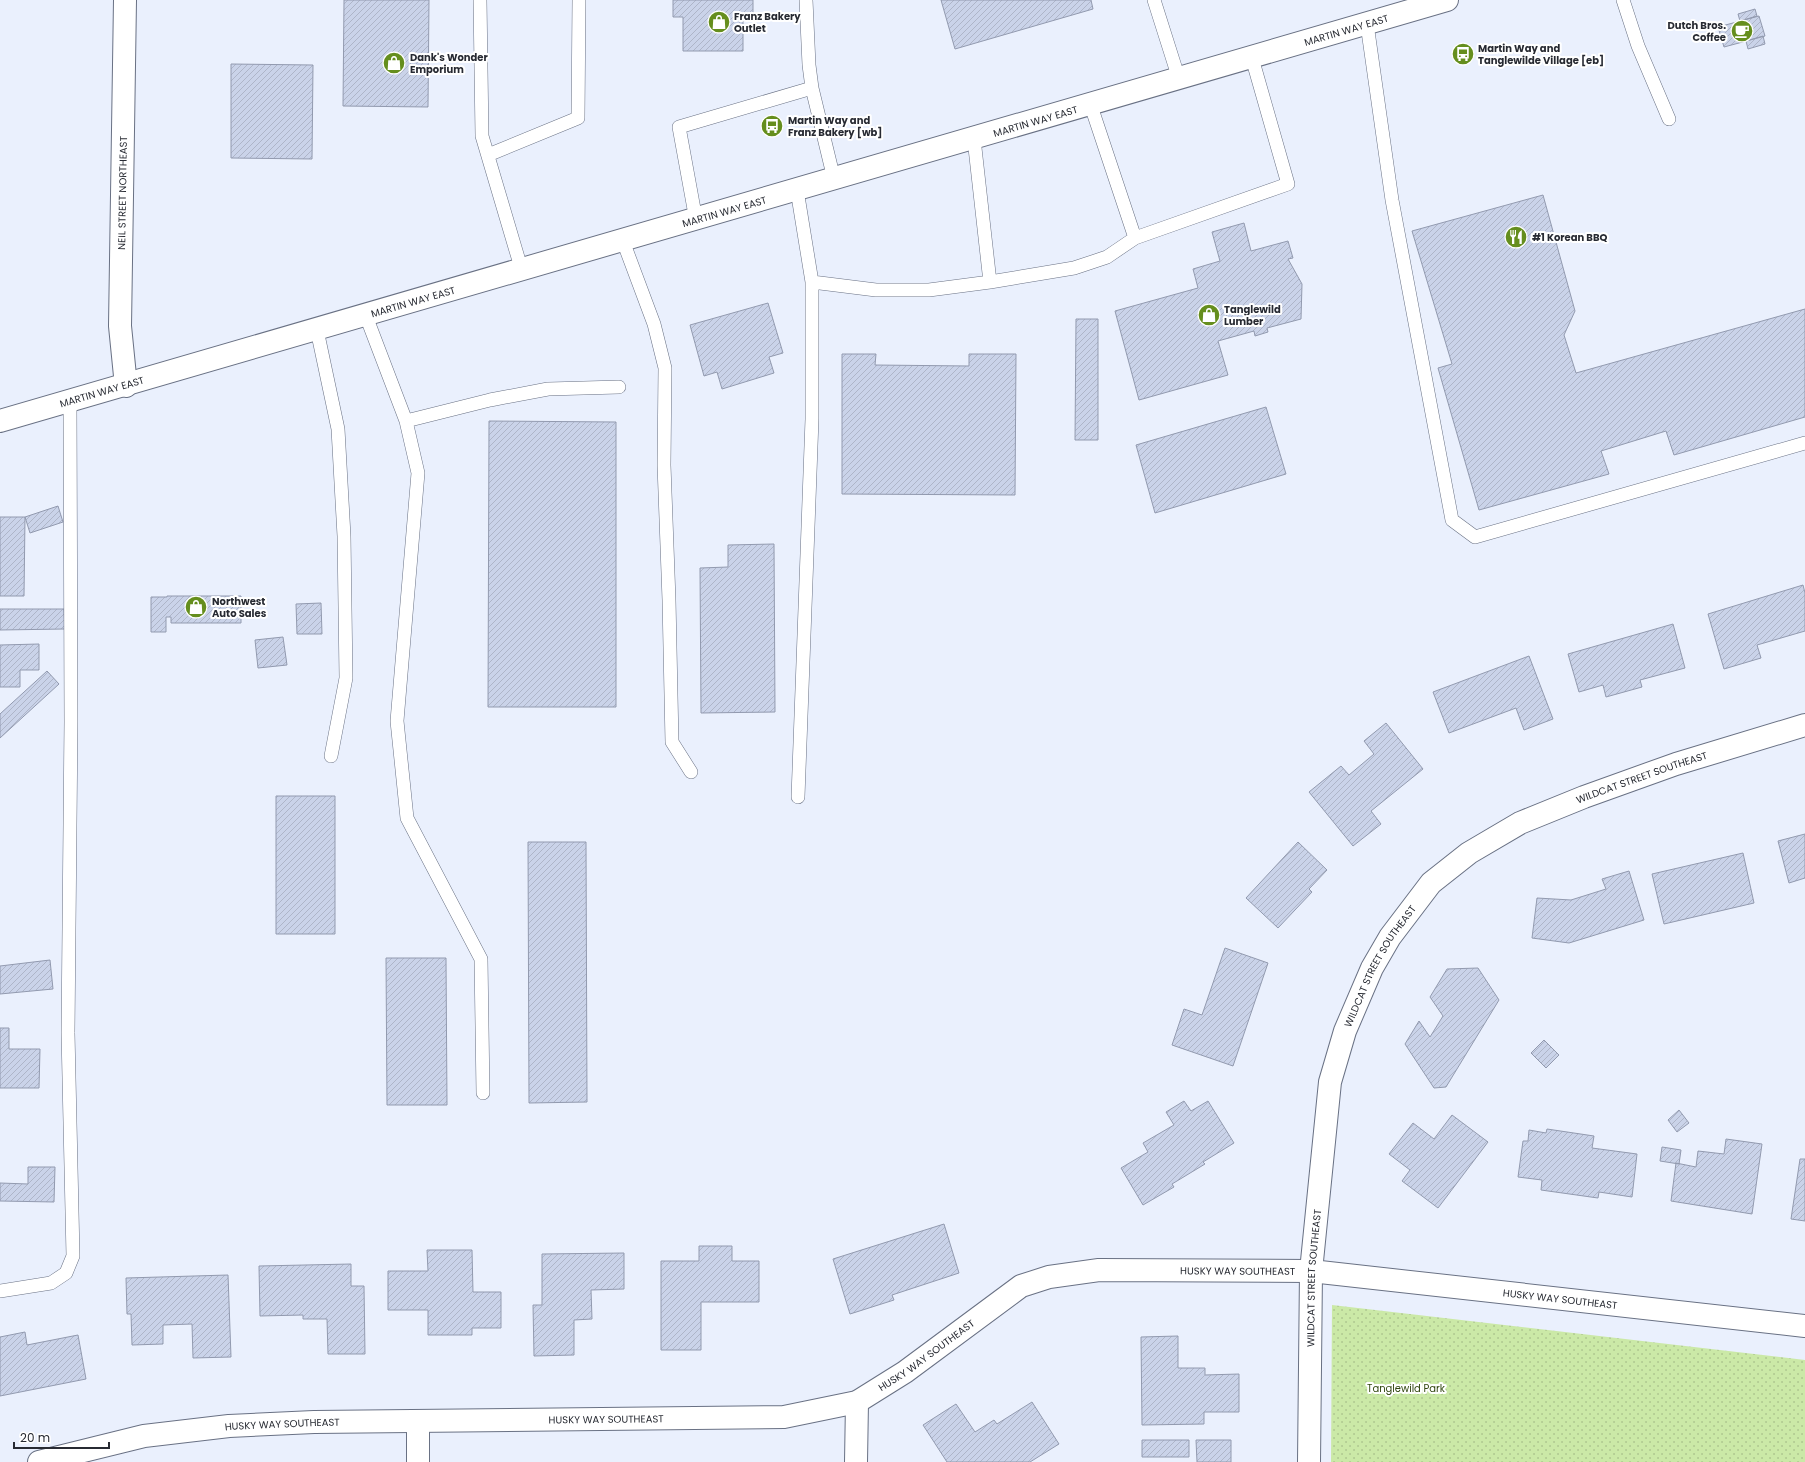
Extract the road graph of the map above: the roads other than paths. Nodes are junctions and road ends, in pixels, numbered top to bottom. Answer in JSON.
{"nodes":[{"id":1,"x":125,"y":0,"type":"edge"},
{"id":2,"x":480,"y":0,"type":"edge"},
{"id":3,"x":579,"y":0,"type":"edge"},
{"id":4,"x":806,"y":0,"type":"edge"},
{"id":5,"x":1154,"y":0,"type":"edge"},
{"id":6,"x":1447,"y":0,"type":"edge"},
{"id":7,"x":1623,"y":0,"type":"edge"},
{"id":8,"x":1424,"y":3,"type":"edge"},
{"id":9,"x":1367,"y":24,"type":"junction"},
{"id":10,"x":1252,"y":58,"type":"junction"},
{"id":11,"x":1179,"y":79,"type":"junction"},
{"id":12,"x":812,"y":88,"type":"junction"},
{"id":13,"x":1091,"y":106,"type":"junction"},
{"id":14,"x":1669,"y":119,"type":"dead end"},
{"id":15,"x":974,"y":140,"type":"junction"},
{"id":16,"x":488,"y":155,"type":"junction"},
{"id":17,"x":834,"y":179,"type":"junction"},
{"id":18,"x":797,"y":190,"type":"junction"},
{"id":19,"x":696,"y":220,"type":"junction"},
{"id":20,"x":1135,"y":238,"type":"junction"},
{"id":21,"x":623,"y":241,"type":"junction"},
{"id":22,"x":522,"y":271,"type":"junction"},
{"id":23,"x":812,"y":282,"type":"junction"},
{"id":24,"x":990,"y":282,"type":"junction"},
{"id":25,"x":366,"y":316,"type":"junction"},
{"id":26,"x":317,"y":330,"type":"junction"},
{"id":27,"x":126,"y":386,"type":"junction"},
{"id":28,"x":619,"y":387,"type":"dead end"},
{"id":29,"x":70,"y":401,"type":"junction"},
{"id":30,"x":0,"y":421,"type":"edge"},
{"id":31,"x":406,"y":421,"type":"junction"},
{"id":32,"x":1805,"y":443,"type":"edge"},
{"id":33,"x":1805,"y":725,"type":"edge"},
{"id":34,"x":331,"y":756,"type":"dead end"},
{"id":35,"x":691,"y":772,"type":"dead end"},
{"id":36,"x":798,"y":797,"type":"dead end"},
{"id":37,"x":483,"y":1093,"type":"dead end"},
{"id":38,"x":1311,"y":1271,"type":"junction"},
{"id":39,"x":0,"y":1291,"type":"edge"},
{"id":40,"x":1805,"y":1326,"type":"edge"},
{"id":41,"x":857,"y":1402,"type":"junction"},
{"id":42,"x":418,"y":1421,"type":"junction"},
{"id":43,"x":39,"y":1462,"type":"edge"},
{"id":44,"x":418,"y":1462,"type":"edge"},
{"id":45,"x":856,"y":1462,"type":"edge"},
{"id":46,"x":1309,"y":1462,"type":"edge"}],
"edges":[{"from":1,"to":27,"type":"street","name":"NEIL STREET NORTHEAST"},
{"from":2,"to":16,"type":"lane"},
{"from":3,"to":16,"type":"lane"},
{"from":4,"to":12,"type":"lane"},
{"from":5,"to":11,"type":"lane"},
{"from":6,"to":8,"type":"street","name":"MARTIN WAY EAST"},
{"from":7,"to":14,"type":"lane"},
{"from":8,"to":9,"type":"street","name":"MARTIN WAY EAST"},
{"from":9,"to":10,"type":"street","name":"MARTIN WAY EAST"},
{"from":9,"to":32,"type":"lane"},
{"from":10,"to":11,"type":"street","name":"MARTIN WAY EAST"},
{"from":10,"to":20,"type":"lane"},
{"from":11,"to":13,"type":"street","name":"MARTIN WAY EAST"},
{"from":12,"to":17,"type":"lane"},
{"from":12,"to":19,"type":"lane"},
{"from":13,"to":15,"type":"street","name":"MARTIN WAY EAST"},
{"from":13,"to":20,"type":"lane"},
{"from":15,"to":17,"type":"street","name":"MARTIN WAY EAST"},
{"from":15,"to":24,"type":"lane"},
{"from":16,"to":22,"type":"lane"},
{"from":17,"to":18,"type":"street","name":"MARTIN WAY EAST"},
{"from":18,"to":19,"type":"street","name":"MARTIN WAY EAST"},
{"from":18,"to":23,"type":"lane"},
{"from":19,"to":21,"type":"street","name":"MARTIN WAY EAST"},
{"from":20,"to":24,"type":"lane"},
{"from":21,"to":22,"type":"street","name":"MARTIN WAY EAST"},
{"from":21,"to":35,"type":"lane"},
{"from":22,"to":25,"type":"street","name":"MARTIN WAY EAST"},
{"from":23,"to":24,"type":"lane"},
{"from":23,"to":36,"type":"lane"},
{"from":25,"to":26,"type":"street","name":"MARTIN WAY EAST"},
{"from":25,"to":31,"type":"lane"},
{"from":26,"to":27,"type":"street","name":"MARTIN WAY EAST"},
{"from":26,"to":34,"type":"lane"},
{"from":27,"to":29,"type":"street","name":"MARTIN WAY EAST"},
{"from":28,"to":31,"type":"lane"},
{"from":29,"to":30,"type":"street","name":"MARTIN WAY EAST"},
{"from":29,"to":39,"type":"lane"},
{"from":31,"to":37,"type":"lane"},
{"from":33,"to":38,"type":"street","name":"WILDCAT STREET SOUTHEAST"},
{"from":38,"to":40,"type":"street","name":"HUSKY WAY SOUTHEAST"},
{"from":38,"to":41,"type":"street","name":"HUSKY WAY SOUTHEAST"},
{"from":38,"to":46,"type":"street","name":"WILDCAT STREET SOUTHEAST"},
{"from":41,"to":42,"type":"street","name":"HUSKY WAY SOUTHEAST"},
{"from":41,"to":45,"type":"street"},
{"from":42,"to":43,"type":"street","name":"HUSKY WAY SOUTHEAST"},
{"from":42,"to":44,"type":"street"}]}
